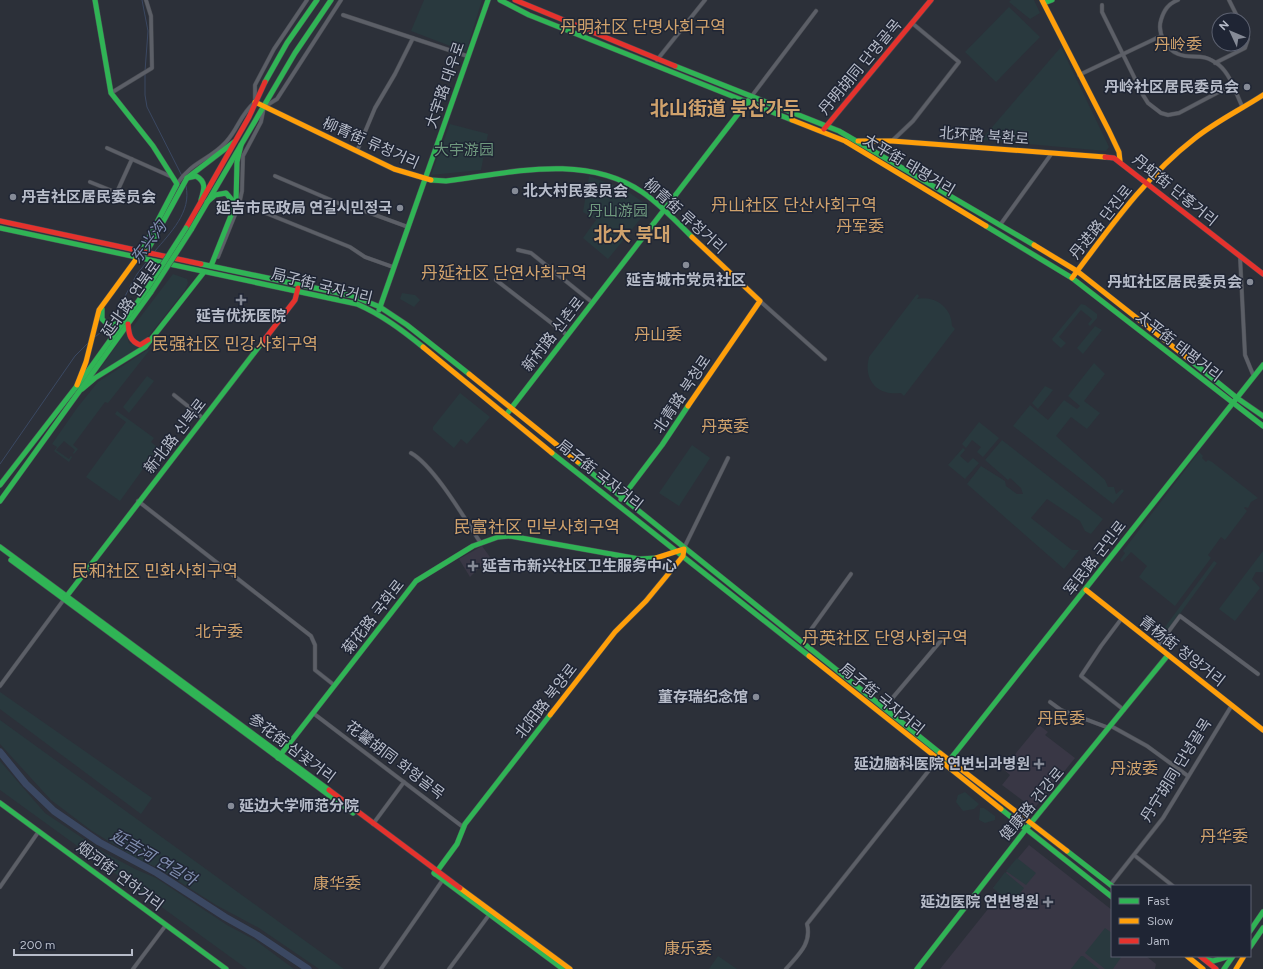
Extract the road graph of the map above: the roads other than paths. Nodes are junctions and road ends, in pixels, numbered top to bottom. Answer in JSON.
{"nodes":[{"id":1,"x":95,"y":0,"type":"edge"},
{"id":2,"x":146,"y":0,"type":"edge"},
{"id":3,"x":307,"y":0,"type":"edge"},
{"id":4,"x":317,"y":0,"type":"edge"},
{"id":5,"x":331,"y":0,"type":"edge"},
{"id":6,"x":341,"y":0,"type":"edge"},
{"id":7,"x":488,"y":0,"type":"edge"},
{"id":8,"x":500,"y":0,"type":"edge"},
{"id":9,"x":515,"y":0,"type":"edge"},
{"id":10,"x":705,"y":0,"type":"edge"},
{"id":11,"x":931,"y":0,"type":"edge"},
{"id":12,"x":1052,"y":0,"type":"edge"},
{"id":13,"x":1178,"y":0,"type":"edge"},
{"id":14,"x":1229,"y":0,"type":"edge"},
{"id":15,"x":1043,"y":2,"type":"edge"},
{"id":16,"x":1170,"y":2,"type":"edge"},
{"id":17,"x":1102,"y":4,"type":"dead end"},
{"id":18,"x":816,"y":11,"type":"dead end"},
{"id":19,"x":1235,"y":12,"type":"edge"},
{"id":20,"x":343,"y":15,"type":"dead end"},
{"id":21,"x":912,"y":23,"type":"junction"},
{"id":22,"x":1161,"y":36,"type":"junction"},
{"id":23,"x":413,"y":38,"type":"junction"},
{"id":24,"x":1237,"y":52,"type":"edge"},
{"id":25,"x":1123,"y":55,"type":"junction"},
{"id":26,"x":467,"y":56,"type":"junction"},
{"id":27,"x":657,"y":59,"type":"junction"},
{"id":28,"x":1215,"y":63,"type":"junction"},
{"id":29,"x":653,"y":65,"type":"junction"},
{"id":30,"x":1079,"y":75,"type":"junction"},
{"id":31,"x":1232,"y":85,"type":"junction"},
{"id":32,"x":111,"y":93,"type":"junction"},
{"id":33,"x":1263,"y":96,"type":"edge"},
{"id":34,"x":751,"y":97,"type":"junction"},
{"id":35,"x":255,"y":102,"type":"junction"},
{"id":36,"x":747,"y":102,"type":"junction"},
{"id":37,"x":264,"y":107,"type":"junction"},
{"id":38,"x":1243,"y":108,"type":"junction"},
{"id":39,"x":824,"y":129,"type":"junction"},
{"id":40,"x":845,"y":141,"type":"junction"},
{"id":41,"x":858,"y":141,"type":"junction"},
{"id":42,"x":892,"y":141,"type":"junction"},
{"id":43,"x":234,"y":142,"type":"junction"},
{"id":44,"x":241,"y":145,"type":"junction"},
{"id":45,"x":107,"y":148,"type":"dead end"},
{"id":46,"x":357,"y":151,"type":"junction"},
{"id":47,"x":1053,"y":152,"type":"junction"},
{"id":48,"x":132,"y":159,"type":"junction"},
{"id":49,"x":1120,"y":161,"type":"junction"},
{"id":50,"x":186,"y":175,"type":"junction"},
{"id":51,"x":275,"y":176,"type":"dead end"},
{"id":52,"x":173,"y":177,"type":"junction"},
{"id":53,"x":426,"y":179,"type":"junction"},
{"id":54,"x":90,"y":182,"type":"dead end"},
{"id":55,"x":180,"y":182,"type":"junction"},
{"id":56,"x":1147,"y":185,"type":"junction"},
{"id":57,"x":117,"y":192,"type":"junction"},
{"id":58,"x":130,"y":198,"type":"dead end"},
{"id":59,"x":201,"y":200,"type":"junction"},
{"id":60,"x":207,"y":202,"type":"junction"},
{"id":61,"x":664,"y":210,"type":"junction"},
{"id":62,"x":263,"y":212,"type":"dead end"},
{"id":63,"x":0,"y":221,"type":"edge"},
{"id":64,"x":1000,"y":225,"type":"junction"},
{"id":65,"x":408,"y":227,"type":"junction"},
{"id":66,"x":0,"y":228,"type":"edge"},
{"id":67,"x":189,"y":229,"type":"junction"},
{"id":68,"x":518,"y":250,"type":"dead end"},
{"id":69,"x":145,"y":252,"type":"junction"},
{"id":70,"x":1240,"y":256,"type":"junction"},
{"id":71,"x":140,"y":259,"type":"junction"},
{"id":72,"x":210,"y":266,"type":"junction"},
{"id":73,"x":393,"y":267,"type":"junction"},
{"id":74,"x":203,"y":272,"type":"junction"},
{"id":75,"x":1077,"y":272,"type":"junction"},
{"id":76,"x":1263,"y":274,"type":"edge"},
{"id":77,"x":1072,"y":278,"type":"junction"},
{"id":78,"x":496,"y":280,"type":"dead end"},
{"id":79,"x":298,"y":287,"type":"junction"},
{"id":80,"x":149,"y":291,"type":"junction"},
{"id":81,"x":760,"y":301,"type":"junction"},
{"id":82,"x":593,"y":303,"type":"junction"},
{"id":83,"x":380,"y":307,"type":"junction"},
{"id":84,"x":130,"y":313,"type":"junction"},
{"id":85,"x":378,"y":313,"type":"junction"},
{"id":86,"x":128,"y":324,"type":"junction"},
{"id":87,"x":567,"y":335,"type":"junction"},
{"id":88,"x":825,"y":359,"type":"dead end"},
{"id":89,"x":1263,"y":365,"type":"edge"},
{"id":90,"x":1254,"y":377,"type":"junction"},
{"id":91,"x":77,"y":385,"type":"junction"},
{"id":92,"x":82,"y":389,"type":"junction"},
{"id":93,"x":174,"y":395,"type":"dead end"},
{"id":94,"x":1237,"y":398,"type":"junction"},
{"id":95,"x":1233,"y":403,"type":"junction"},
{"id":96,"x":510,"y":410,"type":"junction"},
{"id":97,"x":506,"y":415,"type":"junction"},
{"id":98,"x":1263,"y":416,"type":"edge"},
{"id":99,"x":204,"y":419,"type":"junction"},
{"id":100,"x":1263,"y":426,"type":"edge"},
{"id":101,"x":411,"y":453,"type":"dead end"},
{"id":102,"x":728,"y":458,"type":"dead end"},
{"id":103,"x":0,"y":486,"type":"edge"},
{"id":104,"x":621,"y":499,"type":"junction"},
{"id":105,"x":0,"y":501,"type":"edge"},
{"id":106,"x":138,"y":501,"type":"junction"},
{"id":107,"x":480,"y":542,"type":"junction"},
{"id":108,"x":0,"y":547,"type":"edge"},
{"id":109,"x":684,"y":549,"type":"junction"},
{"id":110,"x":0,"y":551,"type":"edge"},
{"id":111,"x":677,"y":551,"type":"junction"},
{"id":112,"x":683,"y":556,"type":"junction"},
{"id":113,"x":851,"y":574,"type":"dead end"},
{"id":114,"x":1086,"y":590,"type":"junction"},
{"id":115,"x":66,"y":597,"type":"junction"},
{"id":116,"x":1122,"y":618,"type":"junction"},
{"id":117,"x":944,"y":637,"type":"dead end"},
{"id":118,"x":802,"y":642,"type":"junction"},
{"id":119,"x":1158,"y":646,"type":"junction"},
{"id":120,"x":1168,"y":655,"type":"junction"},
{"id":121,"x":1258,"y":674,"type":"dead end"},
{"id":122,"x":334,"y":685,"type":"junction"},
{"id":123,"x":0,"y":686,"type":"edge"},
{"id":124,"x":1050,"y":702,"type":"dead end"},
{"id":125,"x":1232,"y":705,"type":"junction"},
{"id":126,"x":884,"y":708,"type":"junction"},
{"id":127,"x":1124,"y":710,"type":"junction"},
{"id":128,"x":313,"y":713,"type":"junction"},
{"id":129,"x":1110,"y":727,"type":"junction"},
{"id":130,"x":1263,"y":730,"type":"edge"},
{"id":131,"x":279,"y":757,"type":"junction"},
{"id":132,"x":938,"y":759,"type":"junction"},
{"id":133,"x":947,"y":763,"type":"junction"},
{"id":134,"x":1188,"y":776,"type":"junction"},
{"id":135,"x":404,"y":782,"type":"junction"},
{"id":136,"x":0,"y":803,"type":"edge"},
{"id":137,"x":1031,"y":823,"type":"junction"},
{"id":138,"x":373,"y":824,"type":"junction"},
{"id":139,"x":463,"y":827,"type":"junction"},
{"id":140,"x":1026,"y":829,"type":"junction"},
{"id":141,"x":39,"y":831,"type":"junction"},
{"id":142,"x":1134,"y":855,"type":"junction"},
{"id":143,"x":436,"y":872,"type":"junction"},
{"id":144,"x":442,"y":881,"type":"junction"},
{"id":145,"x":1112,"y":885,"type":"edge"},
{"id":146,"x":1172,"y":885,"type":"edge"},
{"id":147,"x":1111,"y":886,"type":"edge"},
{"id":148,"x":0,"y":887,"type":"edge"},
{"id":149,"x":1111,"y":896,"type":"edge"},
{"id":150,"x":1263,"y":912,"type":"edge"},
{"id":151,"x":489,"y":915,"type":"junction"},
{"id":152,"x":166,"y":925,"type":"junction"},
{"id":153,"x":1263,"y":928,"type":"edge"},
{"id":154,"x":1251,"y":930,"type":"edge"},
{"id":155,"x":1251,"y":937,"type":"edge"},
{"id":156,"x":1255,"y":940,"type":"junction"},
{"id":157,"x":1251,"y":946,"type":"edge"},
{"id":158,"x":1188,"y":957,"type":"edge"},
{"id":159,"x":1227,"y":957,"type":"edge"},
{"id":160,"x":1232,"y":957,"type":"edge"},
{"id":161,"x":1244,"y":957,"type":"edge"},
{"id":162,"x":1245,"y":957,"type":"edge"},
{"id":163,"x":1202,"y":958,"type":"edge"},
{"id":164,"x":1195,"y":962,"type":"junction"},
{"id":165,"x":133,"y":969,"type":"edge"},
{"id":166,"x":226,"y":969,"type":"edge"},
{"id":167,"x":381,"y":969,"type":"edge"},
{"id":168,"x":449,"y":969,"type":"edge"},
{"id":169,"x":563,"y":969,"type":"edge"},
{"id":170,"x":570,"y":969,"type":"edge"},
{"id":171,"x":786,"y":969,"type":"edge"},
{"id":172,"x":917,"y":969,"type":"edge"},
{"id":173,"x":1199,"y":969,"type":"edge"},
{"id":174,"x":1203,"y":969,"type":"edge"},
{"id":175,"x":1216,"y":969,"type":"edge"},
{"id":176,"x":1224,"y":969,"type":"edge"},
{"id":177,"x":1236,"y":969,"type":"edge"},
{"id":178,"x":1240,"y":969,"type":"edge"}],
"edges":[{"from":1,"to":32,"type":"main road"},
{"from":2,"to":32,"type":"street"},
{"from":3,"to":35,"type":"street"},
{"from":4,"to":35,"type":"main road","name":"延北路 연북로"},
{"from":5,"to":37,"type":"main road","name":"延北路 연북로"},
{"from":6,"to":37,"type":"street"},
{"from":7,"to":26,"type":"main road","name":"大宇路 대우로"},
{"from":8,"to":29,"type":"main road","name":"太平街 태평거리"},
{"from":9,"to":27,"type":"main road","name":"太平街 태평거리"},
{"from":10,"to":27,"type":"street"},
{"from":11,"to":21,"type":"main road","name":"丹明胡同 단명골목"},
{"from":12,"to":15,"type":"main road"},
{"from":13,"to":16,"type":"street"},
{"from":14,"to":19,"type":"street"},
{"from":15,"to":30,"type":"main road","name":"丹虹街 단홍거리"},
{"from":16,"to":22,"type":"street"},
{"from":17,"to":25,"type":"street"},
{"from":18,"to":34,"type":"street"},
{"from":20,"to":23,"type":"street"},
{"from":21,"to":39,"type":"main road","name":"丹明胡同 단명골목"},
{"from":21,"to":42,"type":"street"},
{"from":22,"to":25,"type":"street"},
{"from":22,"to":28,"type":"street"},
{"from":23,"to":26,"type":"street"},
{"from":23,"to":46,"type":"street"},
{"from":24,"to":28,"type":"street"},
{"from":25,"to":30,"type":"street"},
{"from":25,"to":31,"type":"street"},
{"from":26,"to":53,"type":"main road","name":"大宇路 대우로"},
{"from":27,"to":29,"type":"street"},
{"from":27,"to":34,"type":"main road","name":"太平街 태평거리"},
{"from":28,"to":31,"type":"street"},
{"from":29,"to":36,"type":"main road","name":"太平街 태평거리"},
{"from":30,"to":49,"type":"main road","name":"丹虹街 단홍거리"},
{"from":31,"to":38,"type":"street"},
{"from":32,"to":52,"type":"main road"},
{"from":33,"to":38,"type":"main road","name":"丹进路 단진로"},
{"from":34,"to":36,"type":"main road","name":"新村路 신촌로"},
{"from":34,"to":39,"type":"main road","name":"太平街 태평거리"},
{"from":35,"to":37,"type":"main road","name":"柳青街 류청거리"},
{"from":35,"to":43,"type":"main road","name":"延北路 연북로"},
{"from":35,"to":50,"type":"street"},
{"from":36,"to":39,"type":"main road","name":"太平街 태평거리"},
{"from":36,"to":61,"type":"main road","name":"新村路 신촌로"},
{"from":37,"to":44,"type":"main road","name":"延北路 연북로"},
{"from":37,"to":46,"type":"main road","name":"柳青街 류청거리"},
{"from":37,"to":72,"type":"street"},
{"from":38,"to":56,"type":"main road","name":"丹进路 단진로"},
{"from":39,"to":40,"type":"main road","name":"太平街 태평거리"},
{"from":39,"to":41,"type":"main road","name":"太平街 태평거리"},
{"from":40,"to":41,"type":"main road","name":"北环路 북환로"},
{"from":40,"to":77,"type":"main road","name":"太平街 태평거리"},
{"from":41,"to":42,"type":"main road","name":"北环路 북환로"},
{"from":41,"to":64,"type":"main road","name":"太平街 태평거리"},
{"from":42,"to":47,"type":"main road","name":"北环路 북환로"},
{"from":43,"to":50,"type":"main road"},
{"from":43,"to":59,"type":"main road","name":"延北路 연북로"},
{"from":44,"to":60,"type":"main road","name":"延北路 연북로"},
{"from":44,"to":72,"type":"main road"},
{"from":45,"to":48,"type":"street"},
{"from":46,"to":53,"type":"main road","name":"柳青街 류청거리"},
{"from":47,"to":49,"type":"main road","name":"北环路 북환로"},
{"from":47,"to":64,"type":"street"},
{"from":48,"to":52,"type":"street"},
{"from":48,"to":57,"type":"street"},
{"from":49,"to":56,"type":"main road","name":"丹虹街 단홍거리"},
{"from":50,"to":55,"type":"main road"},
{"from":50,"to":59,"type":"main road"},
{"from":51,"to":65,"type":"street"},
{"from":52,"to":55,"type":"main road"},
{"from":53,"to":61,"type":"main road","name":"柳青街 류청거리"},
{"from":53,"to":65,"type":"main road","name":"大宇路 대우로"},
{"from":54,"to":57,"type":"street"},
{"from":55,"to":69,"type":"main road"},
{"from":56,"to":70,"type":"main road","name":"丹虹街 단홍거리"},
{"from":56,"to":75,"type":"main road","name":"丹进路 단진로"},
{"from":57,"to":58,"type":"street"},
{"from":59,"to":67,"type":"main road","name":"延北路 연북로"},
{"from":60,"to":67,"type":"main road","name":"延北路 연북로"},
{"from":60,"to":72,"type":"main road"},
{"from":61,"to":81,"type":"main road","name":"柳青街 류청거리"},
{"from":61,"to":82,"type":"main road","name":"新村路 신촌로"},
{"from":62,"to":73,"type":"street"},
{"from":63,"to":69,"type":"main road","name":"局子街 국자거리"},
{"from":64,"to":75,"type":"main road","name":"太平街 태평거리"},
{"from":65,"to":73,"type":"main road","name":"大宇路 대우로"},
{"from":66,"to":71,"type":"main road","name":"局子街 국자거리"},
{"from":67,"to":80,"type":"main road","name":"延北路 연북로","bridge":true},
{"from":68,"to":82,"type":"street"},
{"from":69,"to":71,"type":"main road"},
{"from":69,"to":72,"type":"main road","name":"局子街 국자거리"},
{"from":70,"to":76,"type":"main road","name":"丹虹街 단홍거리"},
{"from":70,"to":90,"type":"street"},
{"from":71,"to":74,"type":"main road","name":"局子街 국자거리"},
{"from":71,"to":84,"type":"main road"},
{"from":71,"to":91,"type":"main road"},
{"from":72,"to":79,"type":"main road","name":"局子街 국자거리"},
{"from":73,"to":83,"type":"main road","name":"大宇路 대우로"},
{"from":74,"to":79,"type":"main road","name":"局子街 국자거리"},
{"from":74,"to":86,"type":"main road"},
{"from":74,"to":92,"type":"main road"},
{"from":75,"to":77,"type":"main road","name":"丹进路 단진로"},
{"from":75,"to":94,"type":"main road","name":"太平街 태평거리"},
{"from":77,"to":95,"type":"main road","name":"太平街 태평거리"},
{"from":78,"to":87,"type":"street"},
{"from":79,"to":83,"type":"main road","name":"局子街 국자거리"},
{"from":79,"to":85,"type":"main road","name":"局子街 국자거리"},
{"from":79,"to":99,"type":"main road","name":"新北路 신북로"},
{"from":80,"to":84,"type":"main road","name":"延北路 연북로"},
{"from":80,"to":86,"type":"main road","name":"延北路 연북로"},
{"from":81,"to":88,"type":"street"},
{"from":81,"to":104,"type":"main road","name":"北青路 북청로"},
{"from":82,"to":87,"type":"main road","name":"新村路 신촌로"},
{"from":83,"to":85,"type":"main road","name":"大宇路 대우로"},
{"from":83,"to":96,"type":"main road","name":"局子街 국자거리"},
{"from":84,"to":91,"type":"main road","name":"延北路 연북로"},
{"from":85,"to":97,"type":"main road","name":"局子街 국자거리"},
{"from":86,"to":92,"type":"main road","name":"延北路 연북로"},
{"from":87,"to":96,"type":"main road","name":"新村路 신촌로"},
{"from":89,"to":90,"type":"main road","name":"军民路 군민로"},
{"from":90,"to":94,"type":"main road","name":"军民路 군민로"},
{"from":91,"to":103,"type":"main road","name":"延北路 연북로"},
{"from":92,"to":105,"type":"main road","name":"延北路 연북로"},
{"from":93,"to":99,"type":"street"},
{"from":94,"to":95,"type":"main road","name":"军民路 군민로"},
{"from":94,"to":98,"type":"main road","name":"太平街 태평거리"},
{"from":95,"to":100,"type":"main road","name":"太平街 태평거리"},
{"from":95,"to":114,"type":"main road","name":"军民路 군민로"},
{"from":96,"to":97,"type":"main road","name":"新村路 신촌로"},
{"from":96,"to":104,"type":"main road","name":"局子街 국자거리"},
{"from":97,"to":111,"type":"main road","name":"局子街 국자거리"},
{"from":99,"to":106,"type":"main road","name":"新北路 신북로"},
{"from":101,"to":107,"type":"street"},
{"from":102,"to":109,"type":"street"},
{"from":104,"to":109,"type":"main road","name":"局子街 국자거리"},
{"from":106,"to":115,"type":"main road","name":"新北路 신북로"},
{"from":106,"to":122,"type":"street"},
{"from":107,"to":111,"type":"main road","name":"菊花路 국화로"},
{"from":107,"to":122,"type":"main road","name":"菊花路 국화로"},
{"from":108,"to":115,"type":"main road","name":"参花街 삼꽃거리"},
{"from":109,"to":111,"type":"main road","name":"菊花路 국화로"},
{"from":109,"to":112,"type":"main road"},
{"from":109,"to":118,"type":"main road","name":"局子街 국자거리"},
{"from":110,"to":115,"type":"main road","name":"参花街 삼꽃거리"},
{"from":111,"to":112,"type":"main road","name":"局子街 국자거리"},
{"from":112,"to":132,"type":"main road","name":"局子街 국자거리"},
{"from":112,"to":139,"type":"main road","name":"北阳路 북양로"},
{"from":113,"to":118,"type":"street"},
{"from":114,"to":116,"type":"main road","name":"青杨街 청양거리"},
{"from":114,"to":133,"type":"main road","name":"军民路 군민로"},
{"from":115,"to":123,"type":"street"},
{"from":115,"to":131,"type":"main road","name":"参花街 삼꽃거리"},
{"from":116,"to":119,"type":"main road","name":"青杨街 청양거리"},
{"from":116,"to":127,"type":"street"},
{"from":117,"to":126,"type":"street"},
{"from":118,"to":126,"type":"main road","name":"局子街 국자거리"},
{"from":119,"to":120,"type":"main road","name":"青杨街 청양거리"},
{"from":119,"to":121,"type":"street"},
{"from":120,"to":125,"type":"main road","name":"青杨街 청양거리"},
{"from":120,"to":127,"type":"main road","name":"健康路 건강로"},
{"from":122,"to":128,"type":"main road","name":"菊花路 국화로"},
{"from":124,"to":129,"type":"street"},
{"from":125,"to":130,"type":"main road","name":"青杨街 청양거리"},
{"from":125,"to":134,"type":"street","name":"丹宁胡同 단녕골목"},
{"from":126,"to":133,"type":"main road","name":"局子街 국자거리"},
{"from":127,"to":129,"type":"main road","name":"健康路 건강로"},
{"from":128,"to":131,"type":"main road","name":"菊花路 국화로"},
{"from":128,"to":135,"type":"street","name":"花馨胡同 화형골목"},
{"from":129,"to":134,"type":"street"},
{"from":129,"to":137,"type":"main road","name":"健康路 건강로"},
{"from":131,"to":138,"type":"main road","name":"参花街 삼꽃거리"},
{"from":131,"to":143,"type":"main road","name":"参花街 삼꽃거리"},
{"from":132,"to":133,"type":"main road","name":"局子街 국자거리"},
{"from":132,"to":171,"type":"street"},
{"from":133,"to":137,"type":"main road","name":"局子街 국자거리"},
{"from":133,"to":140,"type":"main road","name":"局子街 국자거리"},
{"from":134,"to":142,"type":"street","name":"丹宁胡同 단녕골목"},
{"from":135,"to":138,"type":"street"},
{"from":135,"to":139,"type":"street","name":"花馨胡同 화형골목"},
{"from":136,"to":141,"type":"main road","name":"烟河街 연하거리"},
{"from":137,"to":140,"type":"main road","name":"健康路 건강로"},
{"from":137,"to":147,"type":"main road","name":"局子街 국자거리"},
{"from":138,"to":143,"type":"main road","name":"参花街 삼꽃거리"},
{"from":139,"to":143,"type":"main road","name":"北阳路 북양로"},
{"from":140,"to":149,"type":"main road","name":"局子街 국자거리"},
{"from":140,"to":172,"type":"main road","name":"健康路 건강로"},
{"from":141,"to":148,"type":"street"},
{"from":141,"to":152,"type":"main road","name":"烟河街 연하거리"},
{"from":142,"to":145,"type":"street","name":"丹宁胡同 단녕골목"},
{"from":142,"to":146,"type":"street"},
{"from":143,"to":144,"type":"main road","name":"参花街 삼꽃거리"},
{"from":143,"to":170,"type":"main road","name":"参花街 삼꽃거리"},
{"from":144,"to":151,"type":"main road","name":"参花街 삼꽃거리"},
{"from":144,"to":167,"type":"street"},
{"from":150,"to":154,"type":"main road"},
{"from":151,"to":168,"type":"street"},
{"from":151,"to":169,"type":"main road","name":"参花街 삼꽃거리"},
{"from":152,"to":165,"type":"street"},
{"from":152,"to":166,"type":"main road","name":"烟河街 연하거리"},
{"from":153,"to":156,"type":"main road"},
{"from":155,"to":156,"type":"main road"},
{"from":156,"to":157,"type":"main road"},
{"from":158,"to":164,"type":"main road"},
{"from":159,"to":163,"type":"main road"},
{"from":160,"to":176,"type":"main road"},
{"from":161,"to":177,"type":"main road"},
{"from":162,"to":178,"type":"main road"},
{"from":163,"to":175,"type":"main road"},
{"from":164,"to":173,"type":"main road"},
{"from":164,"to":174,"type":"main road"}]}
